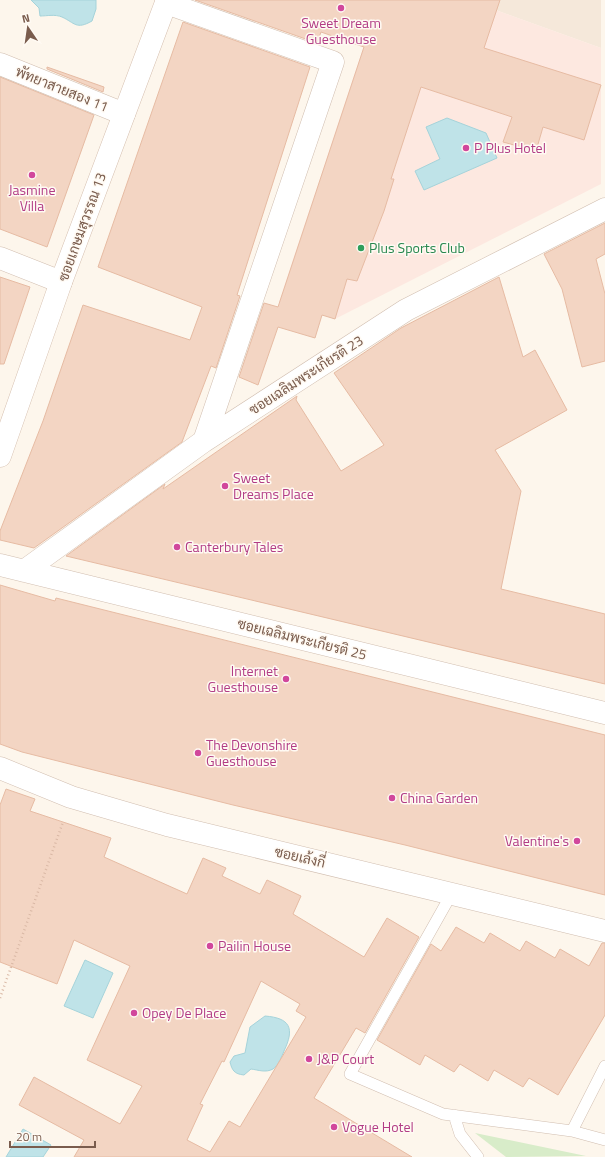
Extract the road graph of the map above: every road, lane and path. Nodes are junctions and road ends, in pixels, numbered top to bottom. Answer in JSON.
{"nodes":[{"id":1,"x":167,"y":1,"type":"edge"},
{"id":2,"x":0,"y":64,"type":"edge"},
{"id":3,"x":124,"y":114,"type":"junction"},
{"id":4,"x":605,"y":209,"type":"edge"},
{"id":5,"x":0,"y":258,"type":"edge"},
{"id":6,"x":61,"y":282,"type":"junction"},
{"id":7,"x":204,"y":442,"type":"junction"},
{"id":8,"x":0,"y":456,"type":"edge"},
{"id":9,"x":0,"y":565,"type":"edge"},
{"id":10,"x":24,"y":571,"type":"junction"},
{"id":11,"x":605,"y":713,"type":"edge"},
{"id":12,"x":0,"y":768,"type":"edge"},
{"id":13,"x":71,"y":797,"type":"junction"},
{"id":14,"x":452,"y":893,"type":"junction"},
{"id":15,"x":605,"y":931,"type":"edge"},
{"id":16,"x":0,"y":998,"type":"edge"},
{"id":17,"x":605,"y":1066,"type":"edge"},
{"id":18,"x":454,"y":1115,"type":"junction"},
{"id":19,"x":572,"y":1131,"type":"junction"},
{"id":20,"x":605,"y":1140,"type":"edge"},
{"id":21,"x":478,"y":1157,"type":"edge"}],
"edges":[{"from":1,"to":3,"type":"street","name":"ซอยเกษมสุวรรณ 13"},
{"from":1,"to":7,"type":"street"},
{"from":2,"to":3,"type":"street","name":"พัทยาสายสอง 11"},
{"from":3,"to":6,"type":"street","name":"ซอยเกษมสุวรรณ 13"},
{"from":4,"to":7,"type":"street","name":"ซอยเฉลิมพระเกียรติ 23"},
{"from":5,"to":6,"type":"street"},
{"from":6,"to":8,"type":"street","name":"ซอยเกษมสุวรรณ 13"},
{"from":7,"to":10,"type":"street","name":"ซอยเฉลิมพระเกียรติ 23"},
{"from":9,"to":10,"type":"street","name":"ซอยเฉลิมพระเกียรติ 25"},
{"from":10,"to":11,"type":"street","name":"ซอยเฉลิมพระเกียรติ 25"},
{"from":12,"to":13,"type":"street","name":"ซอยเล้งกี่"},
{"from":13,"to":14,"type":"street","name":"ซอยเล้งกี่"},
{"from":13,"to":16,"type":"path"},
{"from":14,"to":15,"type":"street","name":"ซอยเล้งกี่"},
{"from":14,"to":18,"type":"lane"},
{"from":17,"to":19,"type":"lane"},
{"from":18,"to":19,"type":"lane"},
{"from":18,"to":21,"type":"lane"},
{"from":19,"to":20,"type":"lane"}]}
